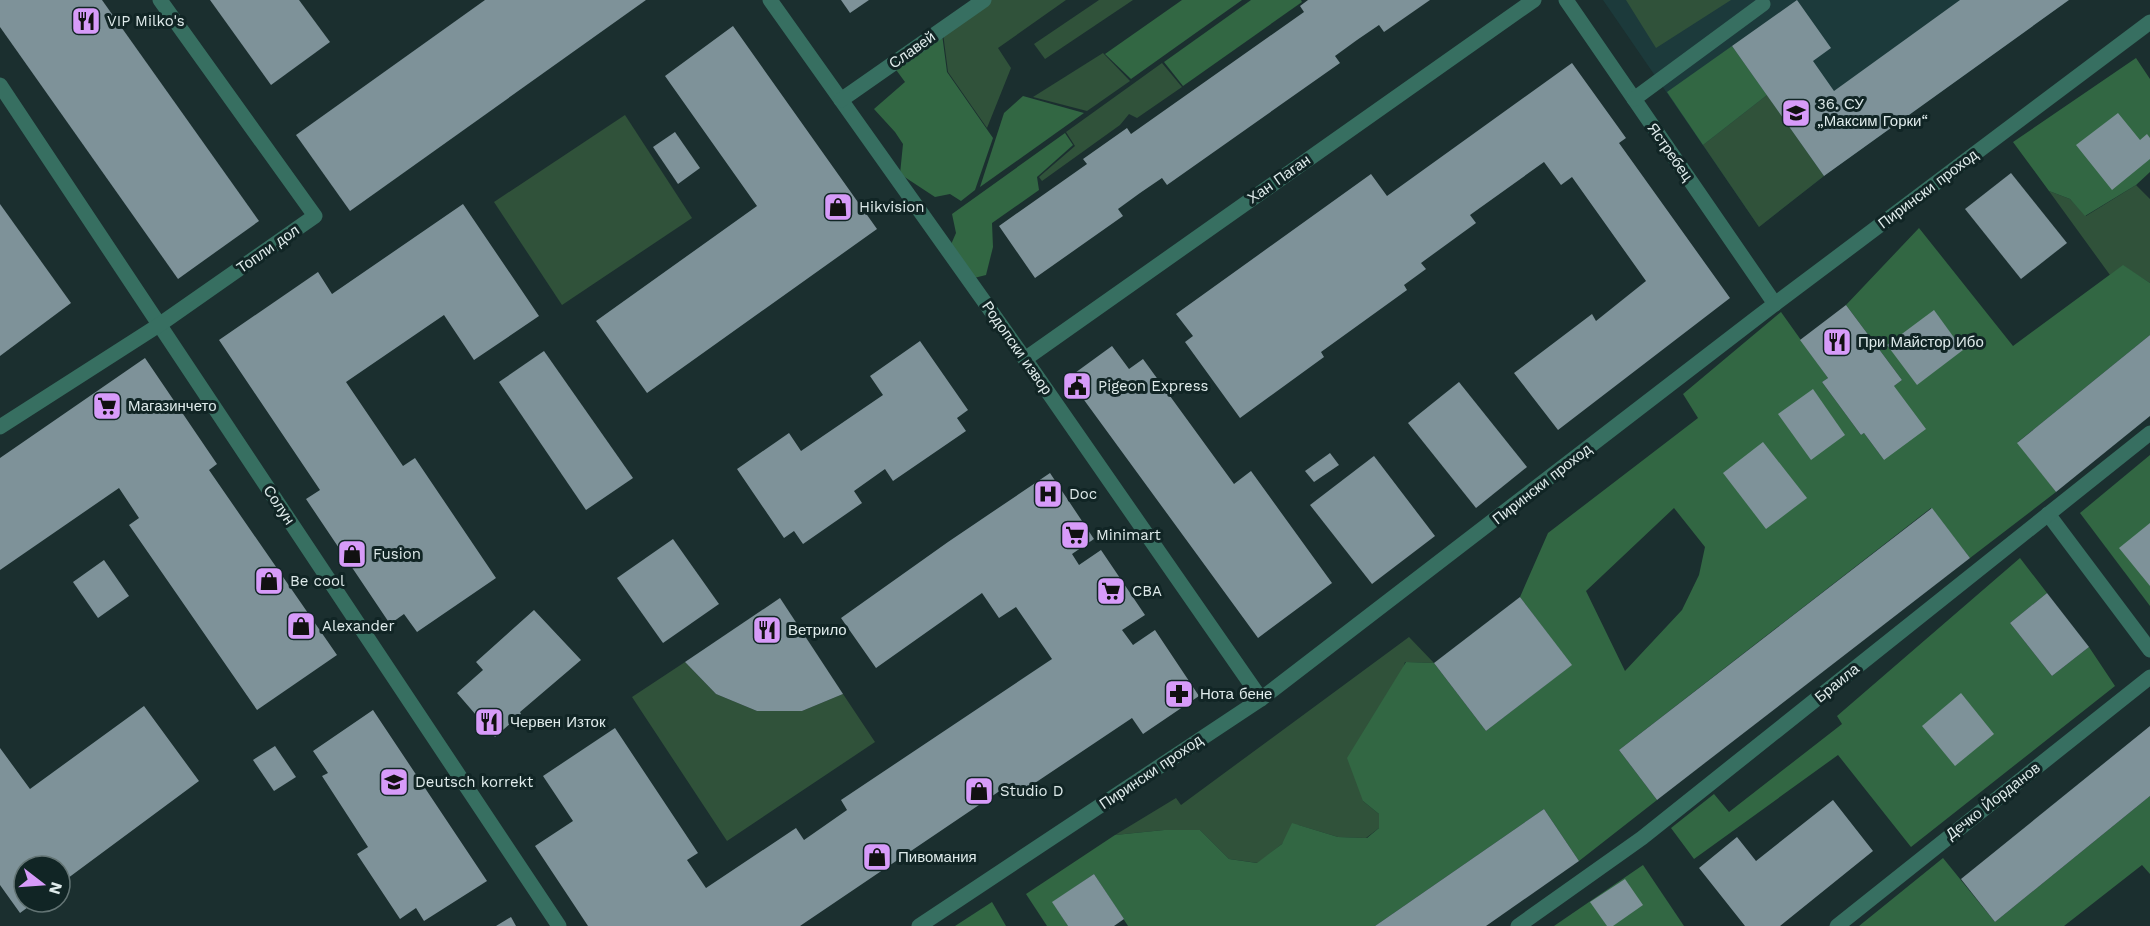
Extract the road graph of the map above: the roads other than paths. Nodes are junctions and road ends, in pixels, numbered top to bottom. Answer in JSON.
{"nodes":[{"id":1,"x":160,"y":0,"type":"edge"},
{"id":2,"x":771,"y":0,"type":"edge"},
{"id":3,"x":984,"y":0,"type":"edge"},
{"id":4,"x":1534,"y":0,"type":"edge"},
{"id":5,"x":1566,"y":0,"type":"edge"},
{"id":6,"x":1763,"y":4,"type":"dead end"},
{"id":7,"x":2150,"y":22,"type":"edge"},
{"id":8,"x":0,"y":85,"type":"edge"},
{"id":9,"x":1634,"y":99,"type":"junction"},
{"id":10,"x":841,"y":100,"type":"junction"},
{"id":11,"x":1775,"y":304,"type":"junction"},
{"id":12,"x":159,"y":325,"type":"junction"},
{"id":13,"x":1025,"y":359,"type":"junction"},
{"id":14,"x":0,"y":427,"type":"edge"},
{"id":15,"x":2150,"y":433,"type":"edge"},
{"id":16,"x":2048,"y":514,"type":"junction"},
{"id":17,"x":2150,"y":650,"type":"edge"},
{"id":18,"x":2150,"y":677,"type":"edge"},
{"id":19,"x":1261,"y":699,"type":"junction"},
{"id":20,"x":559,"y":926,"type":"edge"},
{"id":21,"x":919,"y":926,"type":"edge"},
{"id":22,"x":1518,"y":926,"type":"edge"},
{"id":23,"x":1837,"y":926,"type":"edge"}],
"edges":[{"from":1,"to":12,"type":"street","name":"Топли дол"},
{"from":2,"to":10,"type":"street","name":"Родопски извор"},
{"from":3,"to":10,"type":"street","name":"Славей"},
{"from":4,"to":13,"type":"street","name":"Хан Паган"},
{"from":5,"to":9,"type":"street","name":"Ястребец"},
{"from":6,"to":9,"type":"street"},
{"from":7,"to":11,"type":"street","name":"Пирински проход"},
{"from":8,"to":12,"type":"street","name":"Солун"},
{"from":9,"to":11,"type":"street","name":"Ястребец"},
{"from":10,"to":13,"type":"street","name":"Родопски извор"},
{"from":11,"to":19,"type":"street","name":"Пирински проход"},
{"from":12,"to":14,"type":"street","name":"Топли дол"},
{"from":12,"to":20,"type":"street","name":"Солун"},
{"from":13,"to":19,"type":"street","name":"Родопски извор"},
{"from":15,"to":16,"type":"street","name":"Браила"},
{"from":16,"to":17,"type":"street"},
{"from":16,"to":22,"type":"street","name":"Браила"},
{"from":18,"to":23,"type":"street","name":"Дечко Йорданов"},
{"from":19,"to":21,"type":"street","name":"Пирински проход"}]}
